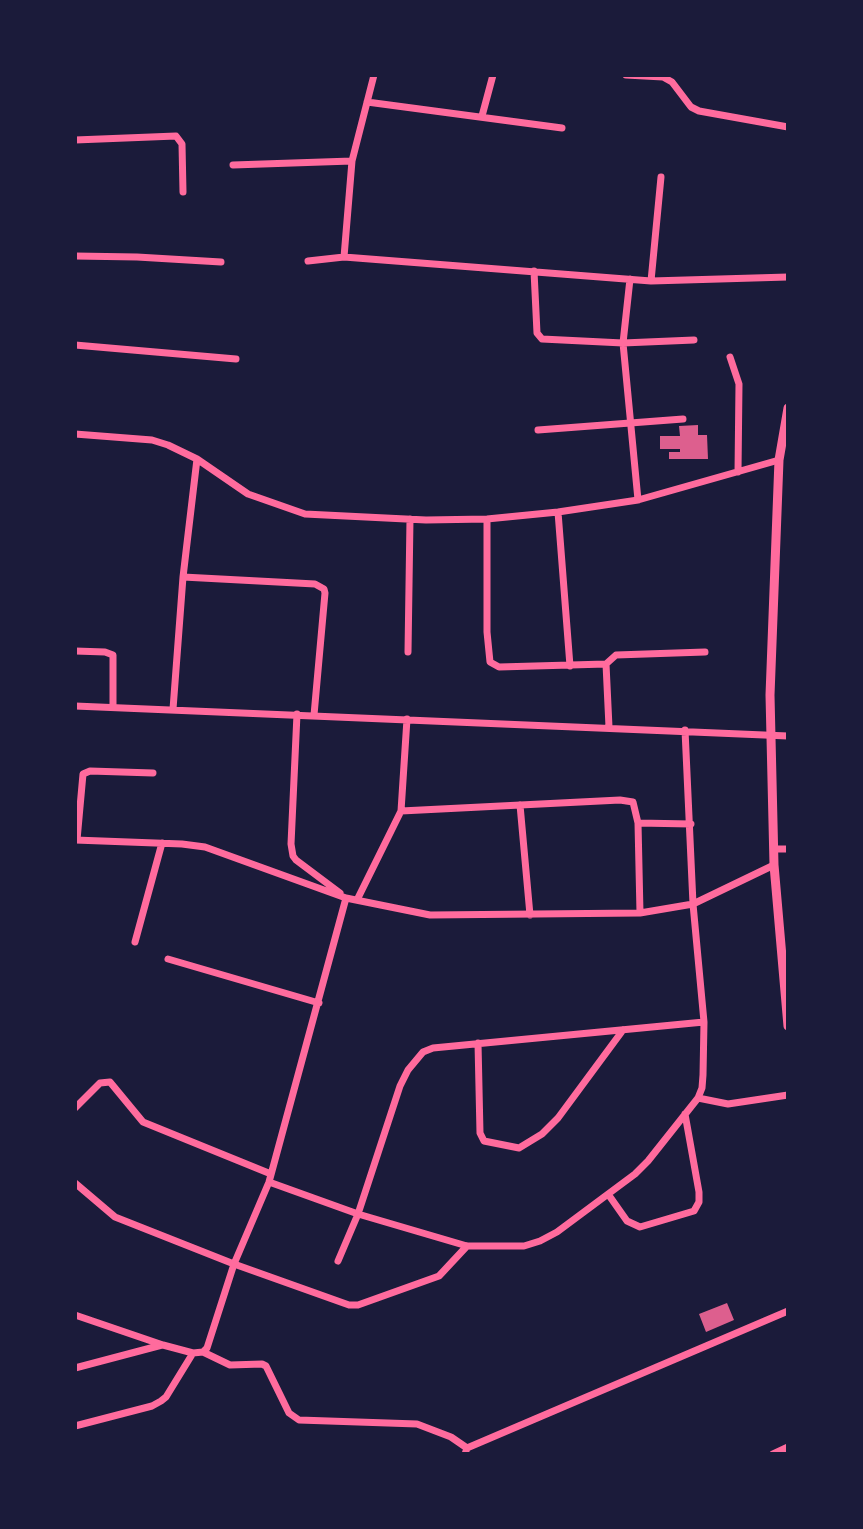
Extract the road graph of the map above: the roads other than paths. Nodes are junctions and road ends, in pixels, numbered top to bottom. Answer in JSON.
{"nodes":[{"id":1,"x":374,"y":75,"type":"edge"},
{"id":2,"x":492,"y":75,"type":"edge"},
{"id":3,"x":626,"y":75,"type":"edge"},
{"id":4,"x":367,"y":102,"type":"junction"},
{"id":5,"x":482,"y":116,"type":"junction"},
{"id":6,"x":788,"y":127,"type":"edge"},
{"id":7,"x":562,"y":128,"type":"dead end"},
{"id":8,"x":75,"y":139,"type":"edge"},
{"id":9,"x":352,"y":161,"type":"junction"},
{"id":10,"x":233,"y":165,"type":"dead end"},
{"id":11,"x":661,"y":177,"type":"dead end"},
{"id":12,"x":184,"y":192,"type":"dead end"},
{"id":13,"x":75,"y":256,"type":"edge"},
{"id":14,"x":344,"y":257,"type":"junction"},
{"id":15,"x":308,"y":261,"type":"dead end"},
{"id":16,"x":221,"y":262,"type":"dead end"},
{"id":17,"x":534,"y":271,"type":"junction"},
{"id":18,"x":788,"y":277,"type":"edge"},
{"id":19,"x":629,"y":279,"type":"junction"},
{"id":20,"x":650,"y":281,"type":"junction"},
{"id":21,"x":694,"y":340,"type":"dead end"},
{"id":22,"x":622,"y":343,"type":"junction"},
{"id":23,"x":75,"y":345,"type":"edge"},
{"id":24,"x":730,"y":357,"type":"dead end"},
{"id":25,"x":236,"y":359,"type":"dead end"},
{"id":26,"x":788,"y":408,"type":"edge"},
{"id":27,"x":683,"y":419,"type":"dead end"},
{"id":28,"x":630,"y":422,"type":"junction"},
{"id":29,"x":538,"y":430,"type":"dead end"},
{"id":30,"x":75,"y":434,"type":"edge"},
{"id":31,"x":784,"y":447,"type":"edge"},
{"id":32,"x":197,"y":459,"type":"junction"},
{"id":33,"x":779,"y":460,"type":"junction"},
{"id":34,"x":738,"y":472,"type":"junction"},
{"id":35,"x":638,"y":500,"type":"junction"},
{"id":36,"x":558,"y":512,"type":"junction"},
{"id":37,"x":410,"y":519,"type":"junction"},
{"id":38,"x":486,"y":519,"type":"junction"},
{"id":39,"x":184,"y":577,"type":"junction"},
{"id":40,"x":75,"y":651,"type":"edge"},
{"id":41,"x":408,"y":652,"type":"dead end"},
{"id":42,"x":705,"y":652,"type":"dead end"},
{"id":43,"x":606,"y":664,"type":"junction"},
{"id":44,"x":570,"y":666,"type":"junction"},
{"id":45,"x":75,"y":706,"type":"edge"},
{"id":46,"x":113,"y":707,"type":"junction"},
{"id":47,"x":173,"y":709,"type":"junction"},
{"id":48,"x":297,"y":714,"type":"junction"},
{"id":49,"x":314,"y":715,"type":"junction"},
{"id":50,"x":407,"y":719,"type":"junction"},
{"id":51,"x":608,"y":727,"type":"junction"},
{"id":52,"x":685,"y":730,"type":"junction"},
{"id":53,"x":771,"y":733,"type":"junction"},
{"id":54,"x":788,"y":736,"type":"edge"},
{"id":55,"x":153,"y":774,"type":"dead end"},
{"id":56,"x":520,"y":805,"type":"junction"},
{"id":57,"x":401,"y":811,"type":"junction"},
{"id":58,"x":638,"y":823,"type":"junction"},
{"id":59,"x":691,"y":824,"type":"junction"},
{"id":60,"x":76,"y":840,"type":"edge"},
{"id":61,"x":162,"y":844,"type":"junction"},
{"id":62,"x":774,"y":849,"type":"junction"},
{"id":63,"x":788,"y":849,"type":"edge"},
{"id":64,"x":774,"y":865,"type":"junction"},
{"id":65,"x":346,"y":898,"type":"junction"},
{"id":66,"x":357,"y":900,"type":"junction"},
{"id":67,"x":693,"y":904,"type":"junction"},
{"id":68,"x":640,"y":913,"type":"junction"},
{"id":69,"x":530,"y":915,"type":"junction"},
{"id":70,"x":135,"y":942,"type":"dead end"},
{"id":71,"x":784,"y":951,"type":"edge"},
{"id":72,"x":168,"y":959,"type":"dead end"},
{"id":73,"x":319,"y":1003,"type":"junction"},
{"id":74,"x":704,"y":1023,"type":"junction"},
{"id":75,"x":788,"y":1026,"type":"edge"},
{"id":76,"x":622,"y":1030,"type":"junction"},
{"id":77,"x":478,"y":1044,"type":"junction"},
{"id":78,"x":788,"y":1095,"type":"edge"},
{"id":79,"x":698,"y":1098,"type":"junction"},
{"id":80,"x":75,"y":1108,"type":"edge"},
{"id":81,"x":685,"y":1114,"type":"junction"},
{"id":82,"x":270,"y":1178,"type":"junction"},
{"id":83,"x":75,"y":1183,"type":"edge"},
{"id":84,"x":608,"y":1194,"type":"junction"},
{"id":85,"x":358,"y":1214,"type":"junction"},
{"id":86,"x":467,"y":1246,"type":"junction"},
{"id":87,"x":338,"y":1261,"type":"dead end"},
{"id":88,"x":234,"y":1264,"type":"junction"},
{"id":89,"x":788,"y":1311,"type":"edge"},
{"id":90,"x":75,"y":1315,"type":"edge"},
{"id":91,"x":163,"y":1345,"type":"junction"},
{"id":92,"x":203,"y":1352,"type":"junction"},
{"id":93,"x":193,"y":1353,"type":"junction"},
{"id":94,"x":75,"y":1368,"type":"edge"},
{"id":95,"x":75,"y":1426,"type":"edge"},
{"id":96,"x":788,"y":1447,"type":"edge"},
{"id":97,"x":466,"y":1451,"type":"edge"},
{"id":98,"x":773,"y":1454,"type":"edge"}],
"edges":[{"from":1,"to":4,"type":"street"},
{"from":2,"to":5,"type":"street"},
{"from":3,"to":6,"type":"street"},
{"from":4,"to":5,"type":"street"},
{"from":4,"to":9,"type":"street"},
{"from":5,"to":7,"type":"street"},
{"from":8,"to":12,"type":"street"},
{"from":9,"to":10,"type":"street"},
{"from":9,"to":14,"type":"street"},
{"from":11,"to":20,"type":"street"},
{"from":13,"to":16,"type":"street"},
{"from":14,"to":15,"type":"street"},
{"from":14,"to":17,"type":"street"},
{"from":17,"to":19,"type":"street"},
{"from":17,"to":22,"type":"street"},
{"from":18,"to":20,"type":"street"},
{"from":19,"to":20,"type":"street"},
{"from":19,"to":22,"type":"street"},
{"from":21,"to":22,"type":"street"},
{"from":22,"to":28,"type":"street"},
{"from":23,"to":25,"type":"street"},
{"from":24,"to":34,"type":"street"},
{"from":26,"to":31,"type":"street"},
{"from":27,"to":28,"type":"street"},
{"from":28,"to":29,"type":"street"},
{"from":28,"to":35,"type":"street"},
{"from":30,"to":32,"type":"street"},
{"from":31,"to":33,"type":"street"},
{"from":32,"to":37,"type":"street"},
{"from":32,"to":39,"type":"street"},
{"from":33,"to":34,"type":"street"},
{"from":33,"to":53,"type":"street"},
{"from":34,"to":35,"type":"street"},
{"from":35,"to":36,"type":"street"},
{"from":36,"to":38,"type":"street"},
{"from":36,"to":44,"type":"street"},
{"from":37,"to":38,"type":"street"},
{"from":37,"to":41,"type":"street"},
{"from":38,"to":44,"type":"street"},
{"from":39,"to":47,"type":"street"},
{"from":39,"to":49,"type":"street"},
{"from":40,"to":46,"type":"street"},
{"from":42,"to":43,"type":"street"},
{"from":43,"to":44,"type":"street"},
{"from":43,"to":51,"type":"street"},
{"from":45,"to":46,"type":"street"},
{"from":46,"to":47,"type":"street"},
{"from":47,"to":48,"type":"street"},
{"from":48,"to":49,"type":"street"},
{"from":48,"to":65,"type":"street"},
{"from":49,"to":50,"type":"street"},
{"from":50,"to":51,"type":"street"},
{"from":50,"to":57,"type":"street"},
{"from":51,"to":52,"type":"street"},
{"from":52,"to":53,"type":"street"},
{"from":52,"to":59,"type":"street"},
{"from":53,"to":54,"type":"street"},
{"from":53,"to":62,"type":"street"},
{"from":55,"to":60,"type":"street"},
{"from":56,"to":57,"type":"street"},
{"from":56,"to":58,"type":"street"},
{"from":56,"to":69,"type":"street"},
{"from":57,"to":66,"type":"street"},
{"from":58,"to":59,"type":"street"},
{"from":58,"to":68,"type":"street"},
{"from":59,"to":67,"type":"street"},
{"from":60,"to":61,"type":"street"},
{"from":61,"to":65,"type":"street"},
{"from":61,"to":70,"type":"street"},
{"from":62,"to":63,"type":"street"},
{"from":62,"to":64,"type":"street"},
{"from":64,"to":67,"type":"street"},
{"from":64,"to":71,"type":"street"},
{"from":65,"to":66,"type":"street"},
{"from":65,"to":73,"type":"street"},
{"from":66,"to":69,"type":"street"},
{"from":67,"to":68,"type":"street"},
{"from":67,"to":74,"type":"street"},
{"from":68,"to":69,"type":"street"},
{"from":71,"to":75,"type":"street"},
{"from":72,"to":73,"type":"street"},
{"from":73,"to":82,"type":"street"},
{"from":74,"to":76,"type":"street"},
{"from":74,"to":79,"type":"street"},
{"from":76,"to":77,"type":"street"},
{"from":76,"to":77,"type":"street"},
{"from":77,"to":85,"type":"street"},
{"from":78,"to":79,"type":"street"},
{"from":79,"to":81,"type":"street"},
{"from":80,"to":82,"type":"street"},
{"from":81,"to":84,"type":"street"},
{"from":81,"to":84,"type":"street"},
{"from":82,"to":85,"type":"street"},
{"from":82,"to":88,"type":"street"},
{"from":83,"to":88,"type":"street"},
{"from":84,"to":86,"type":"street"},
{"from":85,"to":86,"type":"street"},
{"from":85,"to":87,"type":"street"},
{"from":86,"to":88,"type":"street"},
{"from":88,"to":92,"type":"street"},
{"from":89,"to":97,"type":"street"},
{"from":90,"to":91,"type":"street"},
{"from":91,"to":93,"type":"street"},
{"from":91,"to":94,"type":"street"},
{"from":92,"to":93,"type":"street"},
{"from":92,"to":97,"type":"street"},
{"from":93,"to":95,"type":"street"},
{"from":96,"to":98,"type":"street"}]}
